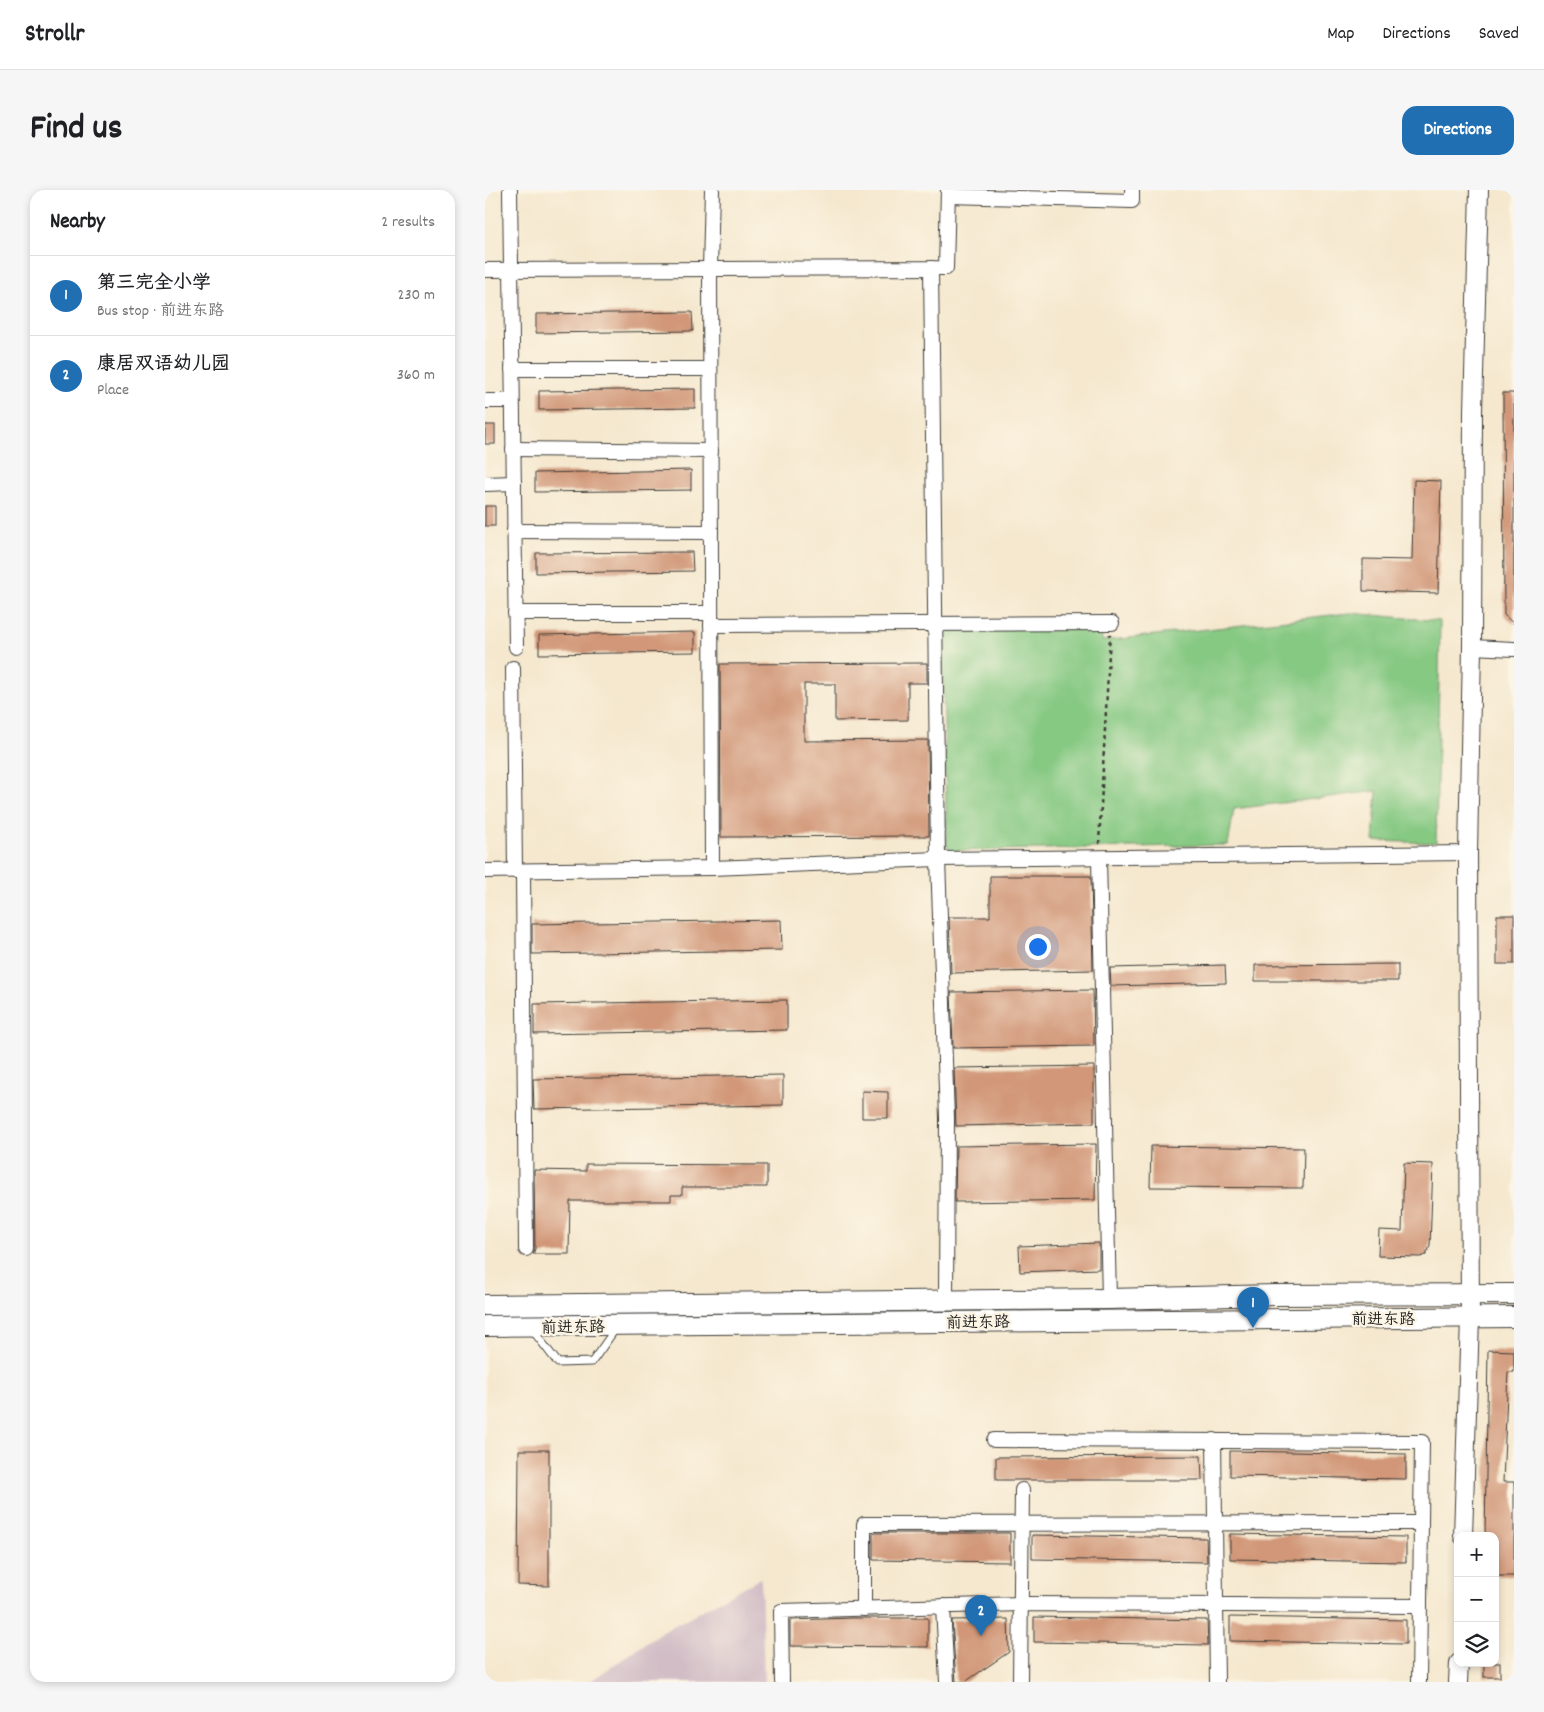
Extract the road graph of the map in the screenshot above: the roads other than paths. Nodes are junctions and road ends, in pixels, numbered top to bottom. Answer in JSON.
{"nodes":[{"id":1,"x":510,"y":190,"type":"edge"},
{"id":2,"x":712,"y":190,"type":"edge"},
{"id":3,"x":1132,"y":190,"type":"edge"},
{"id":4,"x":1479,"y":190,"type":"edge"},
{"id":5,"x":948,"y":193,"type":"edge"},
{"id":6,"x":931,"y":268,"type":"junction"},
{"id":7,"x":710,"y":269,"type":"junction"},
{"id":8,"x":485,"y":270,"type":"edge"},
{"id":9,"x":511,"y":270,"type":"junction"},
{"id":10,"x":512,"y":369,"type":"junction"},
{"id":11,"x":710,"y":369,"type":"junction"},
{"id":12,"x":485,"y":401,"type":"edge"},
{"id":13,"x":513,"y":401,"type":"junction"},
{"id":14,"x":513,"y":449,"type":"junction"},
{"id":15,"x":711,"y":451,"type":"junction"},
{"id":16,"x":513,"y":483,"type":"junction"},
{"id":17,"x":485,"y":484,"type":"edge"},
{"id":18,"x":514,"y":531,"type":"junction"},
{"id":19,"x":711,"y":532,"type":"junction"},
{"id":20,"x":515,"y":613,"type":"junction"},
{"id":21,"x":711,"y":619,"type":"junction"},
{"id":22,"x":1112,"y":623,"type":"road end"},
{"id":23,"x":935,"y":624,"type":"junction"},
{"id":24,"x":516,"y":647,"type":"dead end"},
{"id":25,"x":1472,"y":647,"type":"junction"},
{"id":26,"x":1514,"y":649,"type":"edge"},
{"id":27,"x":513,"y":668,"type":"dead end"},
{"id":28,"x":1468,"y":853,"type":"junction"},
{"id":29,"x":938,"y":858,"type":"junction"},
{"id":30,"x":1099,"y":858,"type":"junction"},
{"id":31,"x":712,"y":868,"type":"junction"},
{"id":32,"x":485,"y":871,"type":"edge"},
{"id":33,"x":519,"y":871,"type":"junction"},
{"id":34,"x":526,"y":1249,"type":"dead end"},
{"id":35,"x":1514,"y":1294,"type":"edge"},
{"id":36,"x":1469,"y":1295,"type":"junction"},
{"id":37,"x":1109,"y":1299,"type":"junction"},
{"id":38,"x":946,"y":1300,"type":"junction"},
{"id":39,"x":485,"y":1305,"type":"edge"},
{"id":40,"x":1514,"y":1317,"type":"edge"},
{"id":41,"x":1470,"y":1318,"type":"junction"},
{"id":42,"x":618,"y":1325,"type":"junction"},
{"id":43,"x":485,"y":1326,"type":"edge"},
{"id":44,"x":529,"y":1326,"type":"junction"},
{"id":45,"x":994,"y":1440,"type":"dead end"},
{"id":46,"x":1214,"y":1440,"type":"junction"},
{"id":47,"x":1022,"y":1490,"type":"dead end"},
{"id":48,"x":1021,"y":1522,"type":"junction"},
{"id":49,"x":1215,"y":1523,"type":"junction"},
{"id":50,"x":1421,"y":1523,"type":"junction"},
{"id":51,"x":1463,"y":1532,"type":"edge"},
{"id":52,"x":1021,"y":1604,"type":"junction"},
{"id":53,"x":1216,"y":1605,"type":"junction"},
{"id":54,"x":943,"y":1606,"type":"junction"},
{"id":55,"x":1420,"y":1606,"type":"junction"},
{"id":56,"x":864,"y":1609,"type":"junction"},
{"id":57,"x":1459,"y":1667,"type":"edge"},
{"id":58,"x":782,"y":1682,"type":"edge"},
{"id":59,"x":947,"y":1682,"type":"edge"},
{"id":60,"x":1020,"y":1682,"type":"edge"},
{"id":61,"x":1217,"y":1682,"type":"edge"},
{"id":62,"x":1419,"y":1682,"type":"edge"},
{"id":63,"x":1458,"y":1682,"type":"edge"}],
"edges":[{"from":1,"to":9,"type":"street"},
{"from":2,"to":7,"type":"street"},
{"from":3,"to":5,"type":"street"},
{"from":4,"to":25,"type":"street"},
{"from":5,"to":6,"type":"street"},
{"from":6,"to":7,"type":"street"},
{"from":6,"to":23,"type":"street"},
{"from":7,"to":9,"type":"street"},
{"from":7,"to":11,"type":"street"},
{"from":8,"to":9,"type":"street"},
{"from":9,"to":10,"type":"street"},
{"from":10,"to":11,"type":"street"},
{"from":10,"to":13,"type":"street"},
{"from":11,"to":15,"type":"street"},
{"from":12,"to":13,"type":"street"},
{"from":13,"to":14,"type":"street"},
{"from":14,"to":15,"type":"street"},
{"from":14,"to":16,"type":"street"},
{"from":15,"to":19,"type":"street"},
{"from":16,"to":17,"type":"street"},
{"from":16,"to":18,"type":"street"},
{"from":18,"to":19,"type":"street"},
{"from":18,"to":20,"type":"street"},
{"from":19,"to":21,"type":"street"},
{"from":20,"to":21,"type":"street"},
{"from":20,"to":24,"type":"street"},
{"from":21,"to":23,"type":"street"},
{"from":21,"to":31,"type":"street"},
{"from":22,"to":23,"type":"street"},
{"from":23,"to":29,"type":"street"},
{"from":25,"to":26,"type":"street"},
{"from":25,"to":28,"type":"street"},
{"from":27,"to":33,"type":"street"},
{"from":28,"to":30,"type":"street"},
{"from":28,"to":36,"type":"street"},
{"from":29,"to":30,"type":"street"},
{"from":29,"to":31,"type":"street"},
{"from":29,"to":38,"type":"street"},
{"from":30,"to":37,"type":"street"},
{"from":31,"to":33,"type":"street"},
{"from":32,"to":33,"type":"street"},
{"from":33,"to":34,"type":"street"},
{"from":35,"to":36,"type":"main road","name":"前进东路"},
{"from":36,"to":37,"type":"main road","name":"前进东路"},
{"from":36,"to":41,"type":"street"},
{"from":37,"to":38,"type":"main road","name":"前进东路"},
{"from":38,"to":39,"type":"main road","name":"前进东路"},
{"from":40,"to":41,"type":"main road","name":"前进东路"},
{"from":41,"to":42,"type":"main road","name":"前进东路"},
{"from":41,"to":51,"type":"street"},
{"from":42,"to":44,"type":"main road","name":"前进东路"},
{"from":42,"to":44,"type":"lane"},
{"from":43,"to":44,"type":"main road","name":"前进东路"},
{"from":45,"to":46,"type":"street"},
{"from":46,"to":49,"type":"street"},
{"from":46,"to":50,"type":"street"},
{"from":47,"to":48,"type":"street"},
{"from":48,"to":49,"type":"street"},
{"from":48,"to":52,"type":"street"},
{"from":48,"to":56,"type":"street"},
{"from":49,"to":50,"type":"street"},
{"from":49,"to":53,"type":"street"},
{"from":50,"to":55,"type":"street"},
{"from":52,"to":53,"type":"street"},
{"from":52,"to":54,"type":"street"},
{"from":52,"to":60,"type":"street"},
{"from":53,"to":55,"type":"street"},
{"from":53,"to":61,"type":"street"},
{"from":54,"to":56,"type":"street"},
{"from":54,"to":59,"type":"street"},
{"from":55,"to":62,"type":"street"},
{"from":56,"to":58,"type":"street"},
{"from":57,"to":63,"type":"street"}]}
